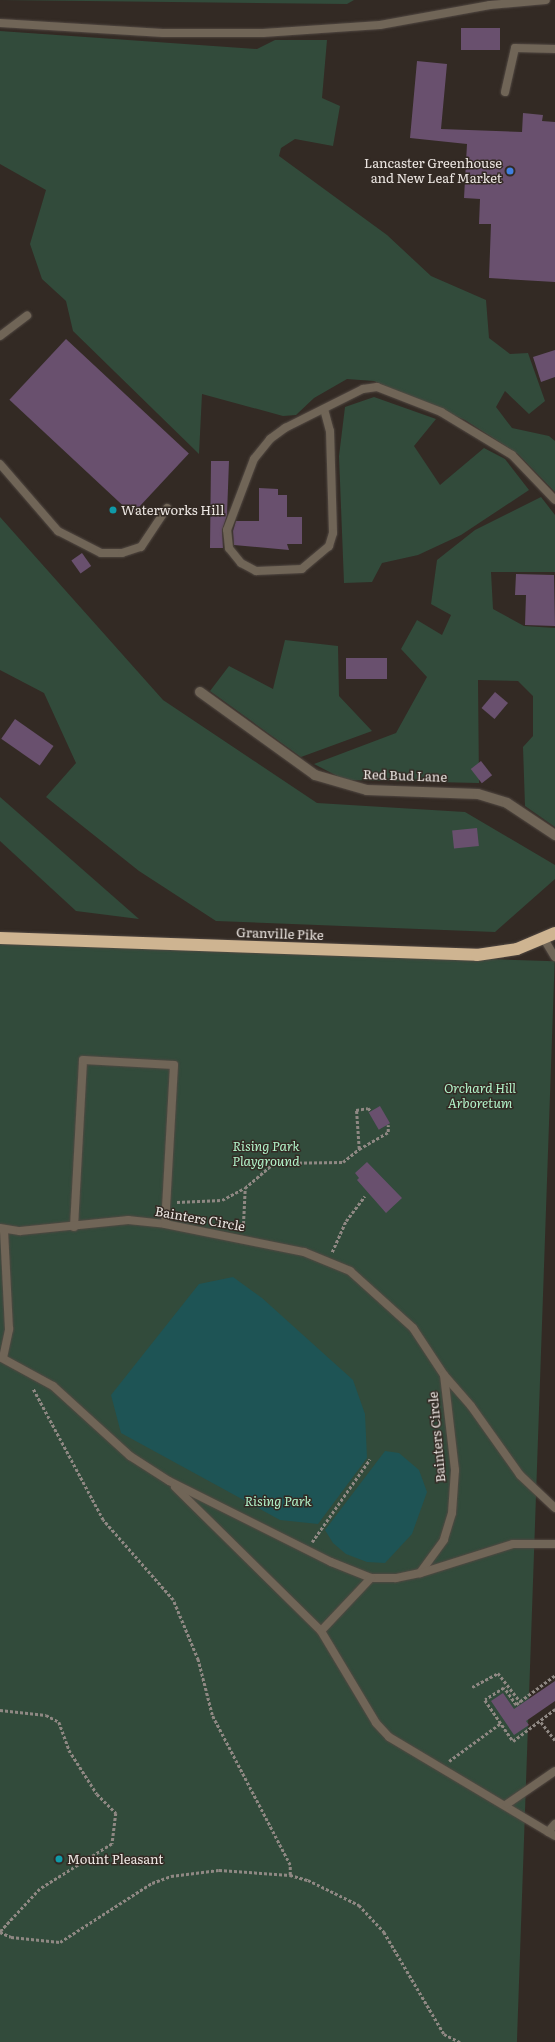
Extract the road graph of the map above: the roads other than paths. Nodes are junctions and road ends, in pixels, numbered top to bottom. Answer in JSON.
{"nodes":[{"id":1,"x":546,"y":0,"type":"edge"},
{"id":2,"x":0,"y":23,"type":"edge"},
{"id":3,"x":555,"y":49,"type":"edge"},
{"id":4,"x":504,"y":92,"type":"dead end"},
{"id":5,"x":27,"y":316,"type":"dead end"},
{"id":6,"x":0,"y":336,"type":"edge"},
{"id":7,"x":324,"y":409,"type":"junction"},
{"id":8,"x":0,"y":464,"type":"edge"},
{"id":9,"x":3,"y":473,"type":"edge"},
{"id":10,"x":555,"y":500,"type":"edge"},
{"id":11,"x":167,"y":508,"type":"dead end"},
{"id":12,"x":200,"y":692,"type":"dead end"},
{"id":13,"x":555,"y":835,"type":"edge"},
{"id":14,"x":551,"y":936,"type":"edge"},
{"id":15,"x":0,"y":938,"type":"edge"},
{"id":16,"x":555,"y":957,"type":"edge"},
{"id":17,"x":165,"y":1224,"type":"junction"},
{"id":18,"x":74,"y":1227,"type":"junction"},
{"id":19,"x":2,"y":1229,"type":"edge"},
{"id":20,"x":1,"y":1357,"type":"edge"},
{"id":21,"x":444,"y":1375,"type":"junction"},
{"id":22,"x":169,"y":1482,"type":"junction"},
{"id":23,"x":555,"y":1508,"type":"edge"},
{"id":24,"x":555,"y":1544,"type":"edge"},
{"id":25,"x":420,"y":1574,"type":"junction"},
{"id":26,"x":371,"y":1578,"type":"junction"},
{"id":27,"x":321,"y":1632,"type":"junction"},
{"id":28,"x":555,"y":1771,"type":"edge"},
{"id":29,"x":507,"y":1804,"type":"junction"},
{"id":30,"x":555,"y":1824,"type":"edge"},
{"id":31,"x":551,"y":1834,"type":"edge"}],
"edges":[{"from":1,"to":2,"type":"lane"},
{"from":3,"to":4,"type":"lane"},
{"from":5,"to":6,"type":"lane"},
{"from":7,"to":7,"type":"lane"},
{"from":7,"to":10,"type":"lane"},
{"from":8,"to":9,"type":"lane"},
{"from":9,"to":11,"type":"lane"},
{"from":12,"to":13,"type":"street","name":"Red Bud Lane"},
{"from":14,"to":15,"type":"highway","name":"Granville Pike"},
{"from":14,"to":16,"type":"lane"},
{"from":17,"to":18,"type":"lane","name":"Bainters Circle"},
{"from":17,"to":18,"type":"lane"},
{"from":17,"to":21,"type":"lane","name":"Bainters Circle"},
{"from":18,"to":19,"type":"lane","name":"Bainters Circle"},
{"from":19,"to":20,"type":"lane"},
{"from":20,"to":22,"type":"lane"},
{"from":21,"to":23,"type":"lane"},
{"from":21,"to":25,"type":"lane","name":"Bainters Circle"},
{"from":22,"to":26,"type":"lane"},
{"from":22,"to":27,"type":"lane"},
{"from":24,"to":25,"type":"lane"},
{"from":25,"to":26,"type":"lane"},
{"from":26,"to":27,"type":"lane"},
{"from":27,"to":29,"type":"lane"},
{"from":28,"to":29,"type":"lane"},
{"from":29,"to":31,"type":"lane"},
{"from":30,"to":31,"type":"lane"}]}
